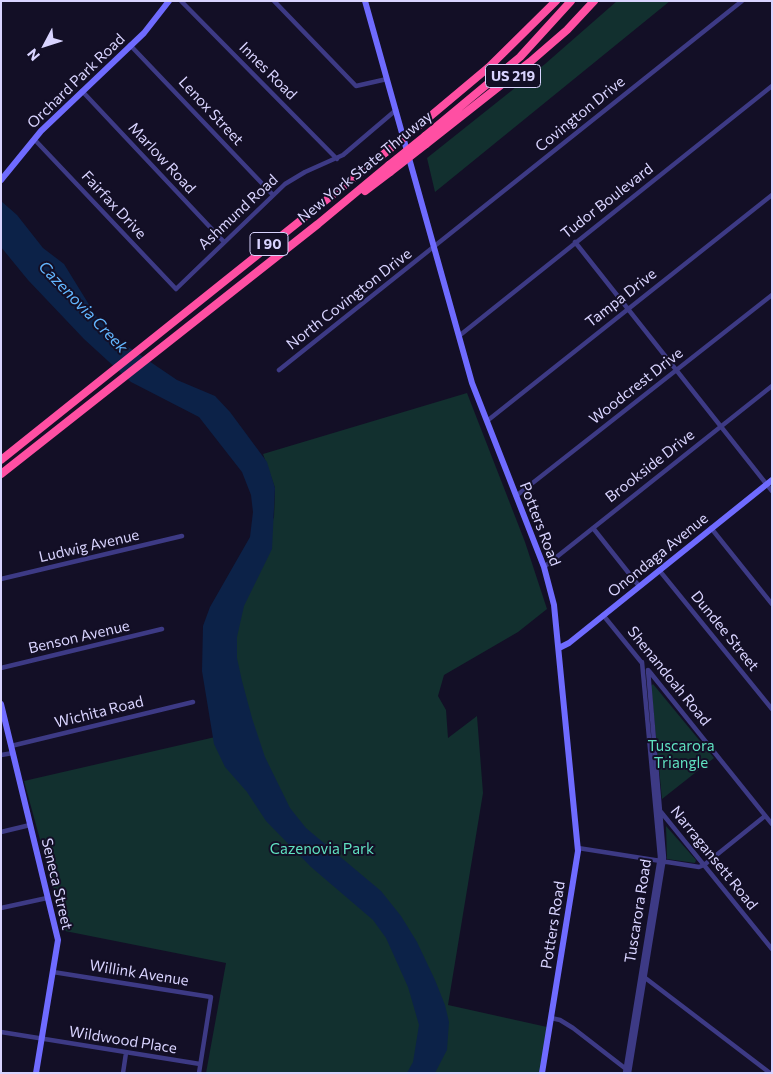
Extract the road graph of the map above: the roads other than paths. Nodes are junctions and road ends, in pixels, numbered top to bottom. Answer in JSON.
{"nodes":[{"id":1,"x":170,"y":1,"type":"edge"},
{"id":2,"x":181,"y":1,"type":"edge"},
{"id":3,"x":274,"y":1,"type":"edge"},
{"id":4,"x":365,"y":1,"type":"edge"},
{"id":5,"x":571,"y":1,"type":"edge"},
{"id":6,"x":594,"y":1,"type":"edge"},
{"id":7,"x":742,"y":1,"type":"edge"},
{"id":8,"x":555,"y":3,"type":"edge"},
{"id":9,"x":130,"y":45,"type":"junction"},
{"id":10,"x":387,"y":79,"type":"junction"},
{"id":11,"x":772,"y":86,"type":"edge"},
{"id":12,"x":82,"y":91,"type":"junction"},
{"id":13,"x":396,"y":110,"type":"junction"},
{"id":14,"x":34,"y":138,"type":"junction"},
{"id":15,"x":425,"y":140,"type":"junction"},
{"id":16,"x":337,"y":159,"type":"junction"},
{"id":17,"x":1,"y":180,"type":"edge"},
{"id":18,"x":772,"y":194,"type":"edge"},
{"id":19,"x":273,"y":195,"type":"junction"},
{"id":20,"x":318,"y":224,"type":"joint"},
{"id":21,"x":224,"y":242,"type":"junction"},
{"id":22,"x":575,"y":242,"type":"junction"},
{"id":23,"x":434,"y":247,"type":"junction"},
{"id":24,"x":176,"y":289,"type":"joint"},
{"id":25,"x":772,"y":295,"type":"edge"},
{"id":26,"x":628,"y":309,"type":"junction"},
{"id":27,"x":459,"y":336,"type":"junction"},
{"id":28,"x":279,"y":370,"type":"dead end"},
{"id":29,"x":676,"y":370,"type":"junction"},
{"id":30,"x":772,"y":386,"type":"edge"},
{"id":31,"x":487,"y":421,"type":"junction"},
{"id":32,"x":720,"y":426,"type":"junction"},
{"id":33,"x":1,"y":460,"type":"edge"},
{"id":34,"x":1,"y":474,"type":"edge"},
{"id":35,"x":769,"y":482,"type":"edge"},
{"id":36,"x":772,"y":491,"type":"edge"},
{"id":37,"x":516,"y":496,"type":"junction"},
{"id":38,"x":593,"y":528,"type":"junction"},
{"id":39,"x":711,"y":528,"type":"junction"},
{"id":40,"x":182,"y":536,"type":"dead end"},
{"id":41,"x":544,"y":567,"type":"junction"},
{"id":42,"x":659,"y":570,"type":"junction"},
{"id":43,"x":1,"y":579,"type":"edge"},
{"id":44,"x":639,"y":586,"type":"junction"},
{"id":45,"x":772,"y":604,"type":"edge"},
{"id":46,"x":603,"y":615,"type":"junction"},
{"id":47,"x":162,"y":629,"type":"dead end"},
{"id":48,"x":559,"y":648,"type":"junction"},
{"id":49,"x":642,"y":662,"type":"junction"},
{"id":50,"x":1,"y":668,"type":"edge"},
{"id":51,"x":648,"y":670,"type":"junction"},
{"id":52,"x":193,"y":702,"type":"dead end"},
{"id":53,"x":1,"y":704,"type":"edge"},
{"id":54,"x":772,"y":709,"type":"edge"},
{"id":55,"x":12,"y":750,"type":"junction"},
{"id":56,"x":1,"y":755,"type":"edge"},
{"id":57,"x":656,"y":806,"type":"junction"},
{"id":58,"x":661,"y":812,"type":"junction"},
{"id":59,"x":765,"y":816,"type":"junction"},
{"id":60,"x":772,"y":824,"type":"edge"},
{"id":61,"x":30,"y":825,"type":"junction"},
{"id":62,"x":1,"y":832,"type":"edge"},
{"id":63,"x":578,"y":848,"type":"junction"},
{"id":64,"x":661,"y":861,"type":"junction"},
{"id":65,"x":704,"y":865,"type":"junction"},
{"id":66,"x":48,"y":898,"type":"junction"},
{"id":67,"x":1,"y":908,"type":"edge"},
{"id":68,"x":772,"y":949,"type":"edge"},
{"id":69,"x":53,"y":972,"type":"junction"},
{"id":70,"x":642,"y":976,"type":"junction"},
{"id":71,"x":551,"y":1018,"type":"junction"},
{"id":72,"x":1,"y":1032,"type":"edge"},
{"id":73,"x":42,"y":1039,"type":"junction"},
{"id":74,"x":126,"y":1053,"type":"junction"},
{"id":75,"x":200,"y":1064,"type":"junction"},
{"id":76,"x":628,"y":1072,"type":"edge"},
{"id":77,"x":36,"y":1073,"type":"edge"},
{"id":78,"x":123,"y":1073,"type":"edge"},
{"id":79,"x":199,"y":1073,"type":"edge"},
{"id":80,"x":542,"y":1073,"type":"edge"},
{"id":81,"x":770,"y":1073,"type":"edge"}],
"edges":[{"from":1,"to":9,"type":"street","name":"Orchard Park Road"},
{"from":2,"to":16,"type":"street","name":"Innes Road"},
{"from":3,"to":10,"type":"street"},
{"from":4,"to":10,"type":"street","name":"Potters Road"},
{"from":5,"to":15,"type":"highway","name":"New York State Thruway"},
{"from":6,"to":15,"type":"highway","number":"US 219"},
{"from":7,"to":23,"type":"street","name":"Covington Drive"},
{"from":8,"to":33,"type":"highway","name":"New York State Thruway","number":"I 90","bridge":true},
{"from":9,"to":12,"type":"street","name":"Orchard Park Road"},
{"from":9,"to":19,"type":"street","name":"Lenox Street"},
{"from":10,"to":13,"type":"street","name":"Potters Road"},
{"from":11,"to":22,"type":"street","name":"Tudor Boulevard"},
{"from":12,"to":14,"type":"street","name":"Orchard Park Road"},
{"from":12,"to":21,"type":"street","name":"Marlow Road"},
{"from":13,"to":16,"type":"street","name":"Ashmund Road"},
{"from":13,"to":23,"type":"street","name":"Potters Road"},
{"from":14,"to":17,"type":"street","name":"Orchard Park Road"},
{"from":14,"to":24,"type":"street","name":"Fairfax Drive"},
{"from":15,"to":20,"type":"highway","number":"US 219","bridge":true},
{"from":16,"to":19,"type":"street","name":"Ashmund Road"},
{"from":18,"to":26,"type":"street","name":"Tampa Drive"},
{"from":19,"to":21,"type":"street","name":"Ashmund Road"},
{"from":20,"to":34,"type":"highway","name":"New York State Thruway","number":"I 90"},
{"from":21,"to":24,"type":"street","name":"Ashmund Road"},
{"from":22,"to":26,"type":"street"},
{"from":22,"to":27,"type":"street","name":"Tudor Boulevard"},
{"from":23,"to":27,"type":"street","name":"Potters Road"},
{"from":23,"to":28,"type":"street","name":"North Covington Drive"},
{"from":25,"to":29,"type":"street","name":"Woodcrest Drive"},
{"from":26,"to":29,"type":"street"},
{"from":26,"to":31,"type":"street","name":"Tampa Drive"},
{"from":27,"to":31,"type":"street","name":"Potters Road"},
{"from":29,"to":32,"type":"street"},
{"from":29,"to":37,"type":"street","name":"Woodcrest Drive"},
{"from":30,"to":32,"type":"street","name":"Brookside Drive"},
{"from":31,"to":37,"type":"street","name":"Potters Road"},
{"from":32,"to":35,"type":"street"},
{"from":32,"to":38,"type":"street","name":"Brookside Drive"},
{"from":35,"to":36,"type":"street"},
{"from":35,"to":39,"type":"street","name":"Onondaga Avenue"},
{"from":37,"to":41,"type":"street","name":"Potters Road"},
{"from":38,"to":41,"type":"street","name":"Brookside Drive"},
{"from":38,"to":44,"type":"street"},
{"from":39,"to":42,"type":"street","name":"Onondaga Avenue"},
{"from":39,"to":45,"type":"street"},
{"from":40,"to":43,"type":"street","name":"Ludwig Avenue"},
{"from":41,"to":48,"type":"street","name":"Potters Road"},
{"from":42,"to":44,"type":"street","name":"Onondaga Avenue"},
{"from":42,"to":54,"type":"street","name":"Dundee Street"},
{"from":44,"to":46,"type":"street","name":"Onondaga Avenue"},
{"from":46,"to":48,"type":"street","name":"Onondaga Avenue"},
{"from":46,"to":49,"type":"street","name":"Shenandoah Road"},
{"from":47,"to":50,"type":"street","name":"Benson Avenue"},
{"from":48,"to":63,"type":"street","name":"Potters Road"},
{"from":49,"to":51,"type":"street","name":"Shenandoah Road"},
{"from":49,"to":57,"type":"street","name":"Tuscarora Road"},
{"from":51,"to":58,"type":"street","name":"Tuscarora Road"},
{"from":51,"to":59,"type":"street","name":"Shenandoah Road"},
{"from":52,"to":55,"type":"street","name":"Wichita Road"},
{"from":53,"to":55,"type":"street","name":"Seneca Street"},
{"from":55,"to":56,"type":"street","name":"Wichita Road"},
{"from":55,"to":61,"type":"street","name":"Seneca Street"},
{"from":57,"to":58,"type":"street","name":"Narragansett Road"},
{"from":57,"to":64,"type":"street","name":"Tuscarora Road"},
{"from":58,"to":64,"type":"street","name":"Tuscarora Road"},
{"from":58,"to":65,"type":"street","name":"Narragansett Road"},
{"from":59,"to":60,"type":"street","name":"Shenandoah Road"},
{"from":59,"to":65,"type":"street"},
{"from":61,"to":62,"type":"street"},
{"from":61,"to":66,"type":"street","name":"Seneca Street"},
{"from":63,"to":64,"type":"street"},
{"from":63,"to":71,"type":"street","name":"Potters Road"},
{"from":64,"to":65,"type":"street"},
{"from":64,"to":70,"type":"street","name":"Tuscarora Road"},
{"from":65,"to":68,"type":"street","name":"Narragansett Road"},
{"from":66,"to":67,"type":"street"},
{"from":66,"to":69,"type":"street","name":"Seneca Street"},
{"from":69,"to":73,"type":"street","name":"Seneca Street"},
{"from":69,"to":75,"type":"street","name":"Willink Avenue"},
{"from":70,"to":76,"type":"street","name":"Tuscarora Road"},
{"from":70,"to":81,"type":"street"},
{"from":71,"to":76,"type":"street"},
{"from":71,"to":80,"type":"street","name":"Potters Road"},
{"from":72,"to":73,"type":"street","name":"Wildwood Place"},
{"from":73,"to":74,"type":"street","name":"Wildwood Place"},
{"from":73,"to":77,"type":"street","name":"Seneca Street"},
{"from":74,"to":75,"type":"street","name":"Wildwood Place"},
{"from":74,"to":78,"type":"street"},
{"from":75,"to":79,"type":"street"}]}
